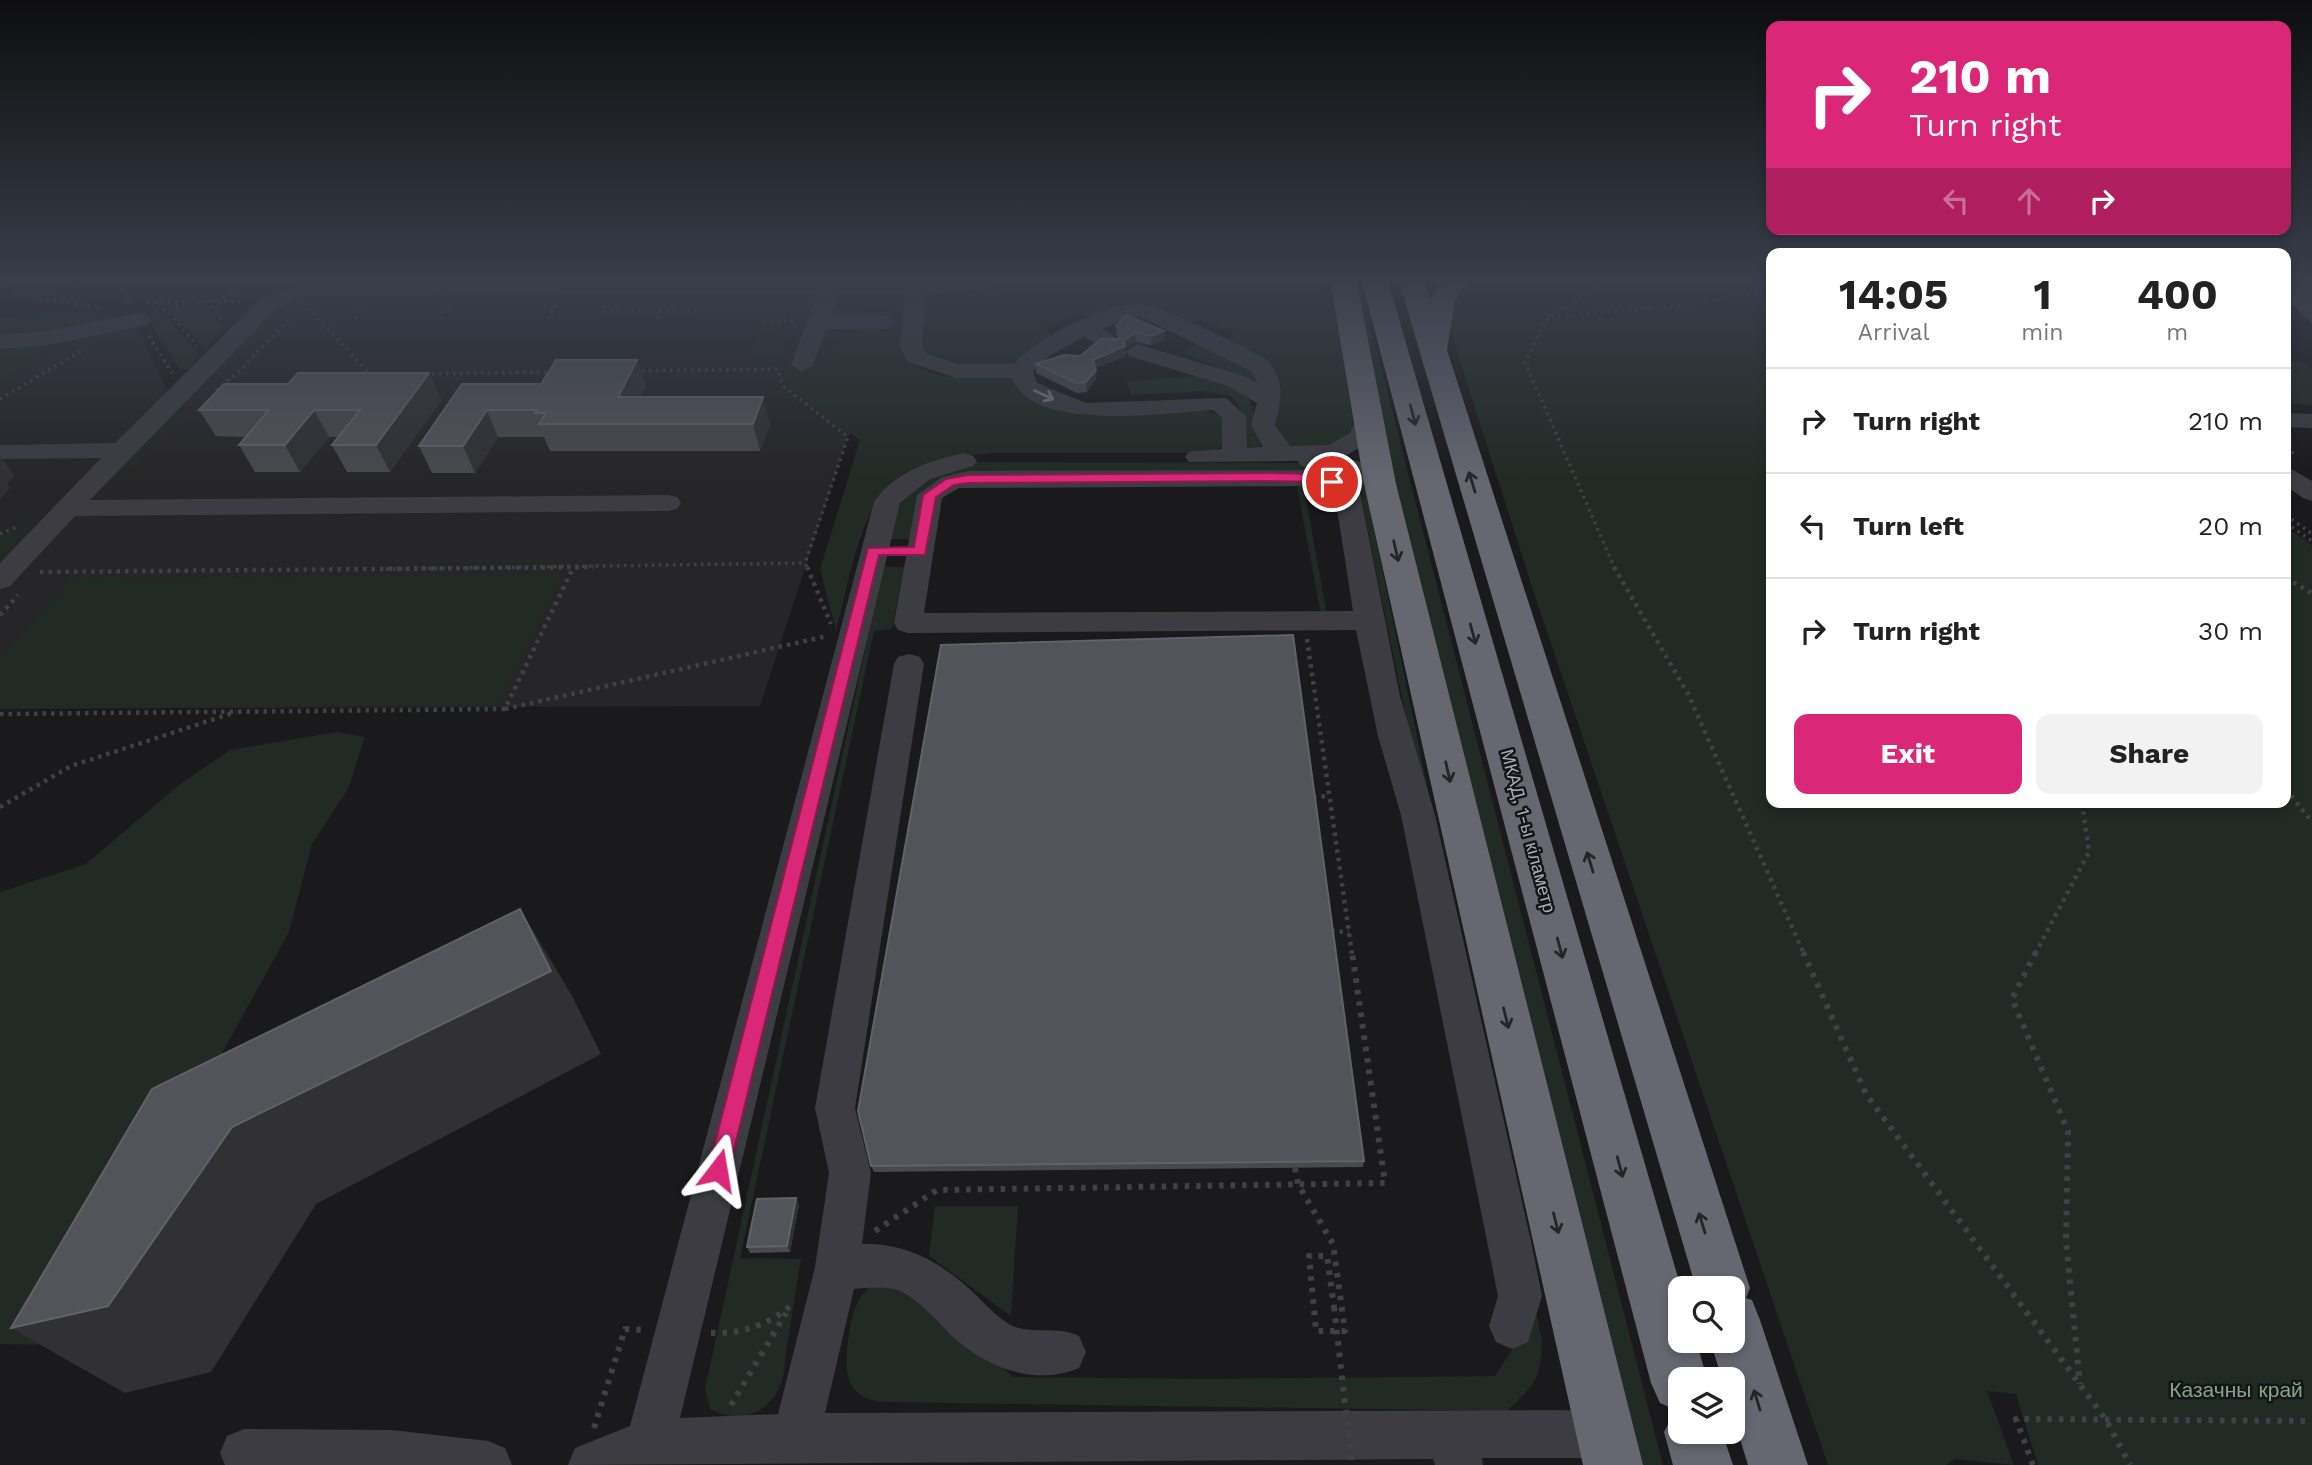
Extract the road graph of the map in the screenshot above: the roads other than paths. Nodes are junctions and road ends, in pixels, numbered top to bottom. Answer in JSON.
{"nodes":[{"id":1,"x":226,"y":346,"type":"edge"},
{"id":2,"x":809,"y":346,"type":"edge"},
{"id":3,"x":912,"y":346,"type":"edge"},
{"id":4,"x":1049,"y":346,"type":"edge"},
{"id":5,"x":1221,"y":346,"type":"edge"},
{"id":6,"x":1353,"y":346,"type":"edge"},
{"id":7,"x":1393,"y":346,"type":"edge"},
{"id":8,"x":1429,"y":346,"type":"edge"},
{"id":9,"x":1435,"y":346,"type":"edge"},
{"id":10,"x":1137,"y":351,"type":"dead end"},
{"id":11,"x":1433,"y":360,"type":"junction"},
{"id":12,"x":802,"y":365,"type":"dead end"},
{"id":13,"x":1021,"y":371,"type":"junction"},
{"id":14,"x":1269,"y":400,"type":"junction"},
{"id":15,"x":2291,"y":420,"type":"edge"},
{"id":16,"x":1367,"y":421,"type":"junction"},
{"id":17,"x":2312,"y":421,"type":"edge"},
{"id":18,"x":122,"y":450,"type":"junction"},
{"id":19,"x":0,"y":452,"type":"edge"},
{"id":20,"x":1283,"y":453,"type":"junction"},
{"id":21,"x":1235,"y":456,"type":"junction"},
{"id":22,"x":2291,"y":478,"type":"edge"},
{"id":23,"x":1380,"y":484,"type":"junction"},
{"id":24,"x":2312,"y":493,"type":"edge"},
{"id":25,"x":668,"y":503,"type":"dead end"},
{"id":26,"x":66,"y":508,"type":"junction"},
{"id":27,"x":873,"y":551,"type":"junction"},
{"id":28,"x":920,"y":552,"type":"junction"},
{"id":29,"x":0,"y":580,"type":"edge"},
{"id":30,"x":1368,"y":620,"type":"junction"},
{"id":31,"x":909,"y":664,"type":"dead end"},
{"id":32,"x":840,"y":1249,"type":"junction"},
{"id":33,"x":1719,"y":1276,"type":"edge"},
{"id":34,"x":1513,"y":1326,"type":"dead end"},
{"id":35,"x":1063,"y":1352,"type":"dead end"},
{"id":36,"x":1742,"y":1353,"type":"edge"},
{"id":37,"x":1676,"y":1367,"type":"edge"},
{"id":38,"x":1697,"y":1444,"type":"edge"},
{"id":39,"x":1456,"y":1450,"type":"edge"},
{"id":40,"x":1610,"y":1450,"type":"edge"},
{"id":41,"x":792,"y":1451,"type":"edge"},
{"id":42,"x":244,"y":1453,"type":"dead end"},
{"id":43,"x":591,"y":1453,"type":"edge"},
{"id":44,"x":647,"y":1454,"type":"edge"},
{"id":45,"x":390,"y":1460,"type":"edge"},
{"id":46,"x":488,"y":1465,"type":"edge"},
{"id":47,"x":1703,"y":1465,"type":"edge"},
{"id":48,"x":1778,"y":1465,"type":"edge"}],
"edges":[{"from":1,"to":18,"type":"street"},
{"from":2,"to":12,"type":"street"},
{"from":3,"to":13,"type":"street"},
{"from":4,"to":13,"type":"street"},
{"from":5,"to":14,"type":"street"},
{"from":6,"to":16,"type":"highway"},
{"from":7,"to":37,"type":"highway","name":"МКАД, 1-ы кіламетр","one_way":true},
{"from":8,"to":11,"type":"highway"},
{"from":9,"to":11,"type":"highway"},
{"from":10,"to":14,"type":"street"},
{"from":33,"to":11,"type":"highway","one_way":true},
{"from":13,"to":21,"type":"street","one_way":true},
{"from":14,"to":20,"type":"street"},
{"from":15,"to":17,"type":"street"},
{"from":16,"to":20,"type":"street"},
{"from":16,"to":23,"type":"highway"},
{"from":18,"to":19,"type":"street"},
{"from":18,"to":26,"type":"street"},
{"from":20,"to":21,"type":"street"},
{"from":21,"to":23,"type":"street"},
{"from":21,"to":27,"type":"street"},
{"from":22,"to":24,"type":"street"},
{"from":23,"to":40,"type":"highway","one_way":true},
{"from":25,"to":26,"type":"street"},
{"from":26,"to":29,"type":"street"},
{"from":27,"to":28,"type":"street"},
{"from":27,"to":44,"type":"street"},
{"from":28,"to":30,"type":"street"},
{"from":28,"to":30,"type":"street"},
{"from":30,"to":34,"type":"street"},
{"from":31,"to":32,"type":"street"},
{"from":32,"to":35,"type":"street"},
{"from":32,"to":41,"type":"street"},
{"from":48,"to":36,"type":"highway","one_way":true},
{"from":38,"to":47,"type":"highway"},
{"from":39,"to":40,"type":"street"},
{"from":39,"to":41,"type":"street"},
{"from":41,"to":44,"type":"street"},
{"from":42,"to":45,"type":"street"},
{"from":43,"to":44,"type":"street"},
{"from":45,"to":46,"type":"street"}]}
